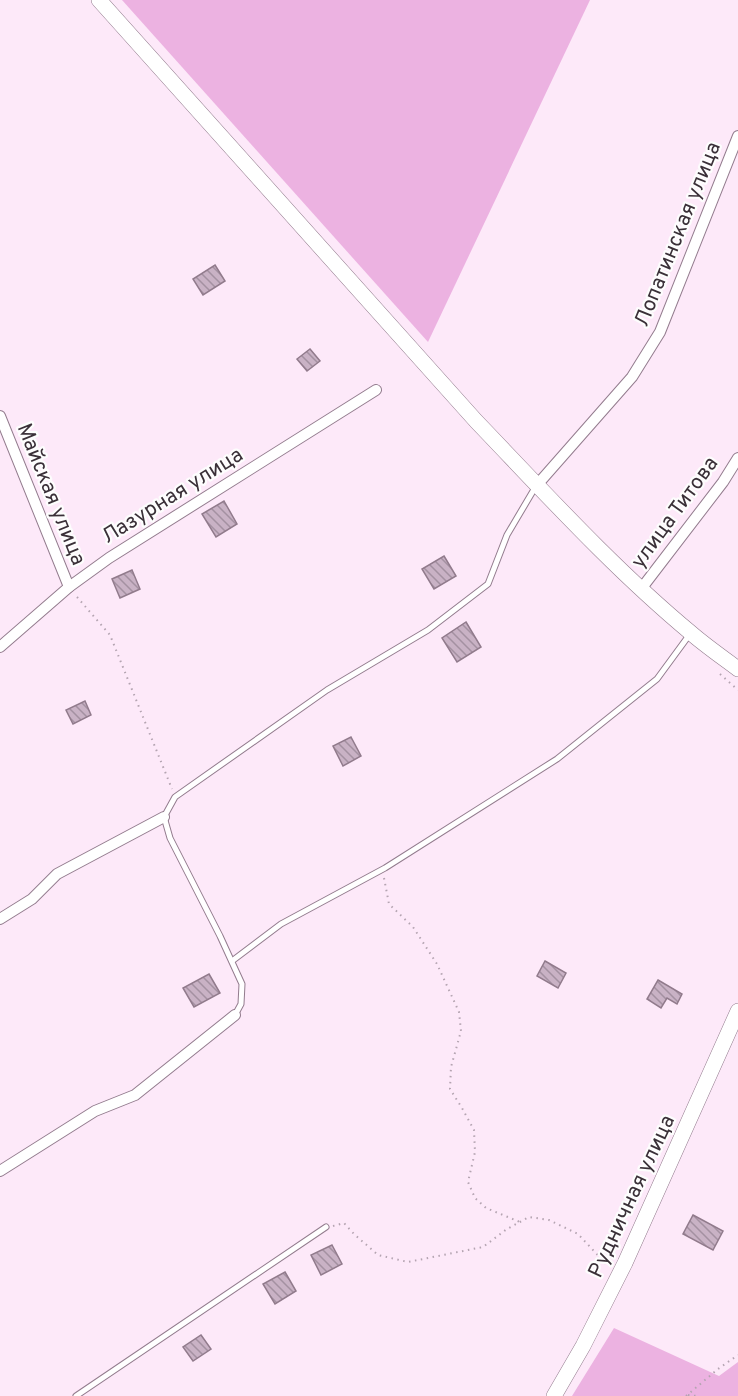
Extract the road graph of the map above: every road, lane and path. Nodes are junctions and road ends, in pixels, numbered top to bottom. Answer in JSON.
{"nodes":[{"id":1,"x":99,"y":0,"type":"edge"},
{"id":2,"x":737,"y":142,"type":"edge"},
{"id":3,"x":376,"y":390,"type":"dead end"},
{"id":4,"x":0,"y":416,"type":"edge"},
{"id":5,"x":738,"y":458,"type":"edge"},
{"id":6,"x":537,"y":485,"type":"junction"},
{"id":7,"x":69,"y":587,"type":"junction"},
{"id":8,"x":641,"y":589,"type":"junction"},
{"id":9,"x":691,"y":633,"type":"junction"},
{"id":10,"x":0,"y":647,"type":"edge"},
{"id":11,"x":738,"y":669,"type":"edge"},
{"id":12,"x":719,"y":673,"type":"dead end"},
{"id":13,"x":738,"y":690,"type":"edge"},
{"id":14,"x":175,"y":797,"type":"junction"},
{"id":15,"x":164,"y":818,"type":"junction"},
{"id":16,"x":385,"y":868,"type":"junction"},
{"id":17,"x":0,"y":919,"type":"edge"},
{"id":18,"x":232,"y":961,"type":"junction"},
{"id":19,"x":738,"y":1011,"type":"edge"},
{"id":20,"x":236,"y":1015,"type":"joint"},
{"id":21,"x":0,"y":1171,"type":"edge"},
{"id":22,"x":520,"y":1222,"type":"junction"},
{"id":23,"x":326,"y":1227,"type":"joint"},
{"id":24,"x":618,"y":1276,"type":"junction"},
{"id":25,"x":738,"y":1355,"type":"edge"},
{"id":26,"x":687,"y":1395,"type":"edge"},
{"id":27,"x":76,"y":1396,"type":"edge"},
{"id":28,"x":554,"y":1396,"type":"edge"},
{"id":29,"x":697,"y":1396,"type":"edge"}],
"edges":[{"from":1,"to":6,"type":"main road"},
{"from":2,"to":6,"type":"street","name":"Лопатинская улица"},
{"from":3,"to":7,"type":"street","name":"Лазурная улица"},
{"from":4,"to":7,"type":"street","name":"Майская улица"},
{"from":5,"to":8,"type":"street","name":"улица Титова"},
{"from":6,"to":8,"type":"main road"},
{"from":6,"to":14,"type":"lane"},
{"from":7,"to":10,"type":"street","name":"Лазурная улица"},
{"from":7,"to":14,"type":"path"},
{"from":8,"to":9,"type":"main road"},
{"from":9,"to":11,"type":"main road"},
{"from":9,"to":16,"type":"lane"},
{"from":12,"to":13,"type":"path"},
{"from":14,"to":15,"type":"lane"},
{"from":15,"to":17,"type":"street"},
{"from":15,"to":18,"type":"lane"},
{"from":16,"to":18,"type":"lane"},
{"from":16,"to":22,"type":"path"},
{"from":18,"to":20,"type":"lane"},
{"from":19,"to":24,"type":"main road","name":"Рудничная улица"},
{"from":20,"to":21,"type":"street"},
{"from":22,"to":23,"type":"path"},
{"from":22,"to":24,"type":"path"},
{"from":23,"to":27,"type":"lane"},
{"from":24,"to":28,"type":"main road","name":"Рудничная улица"},
{"from":25,"to":26,"type":"path"},
{"from":26,"to":29,"type":"path"}]}
